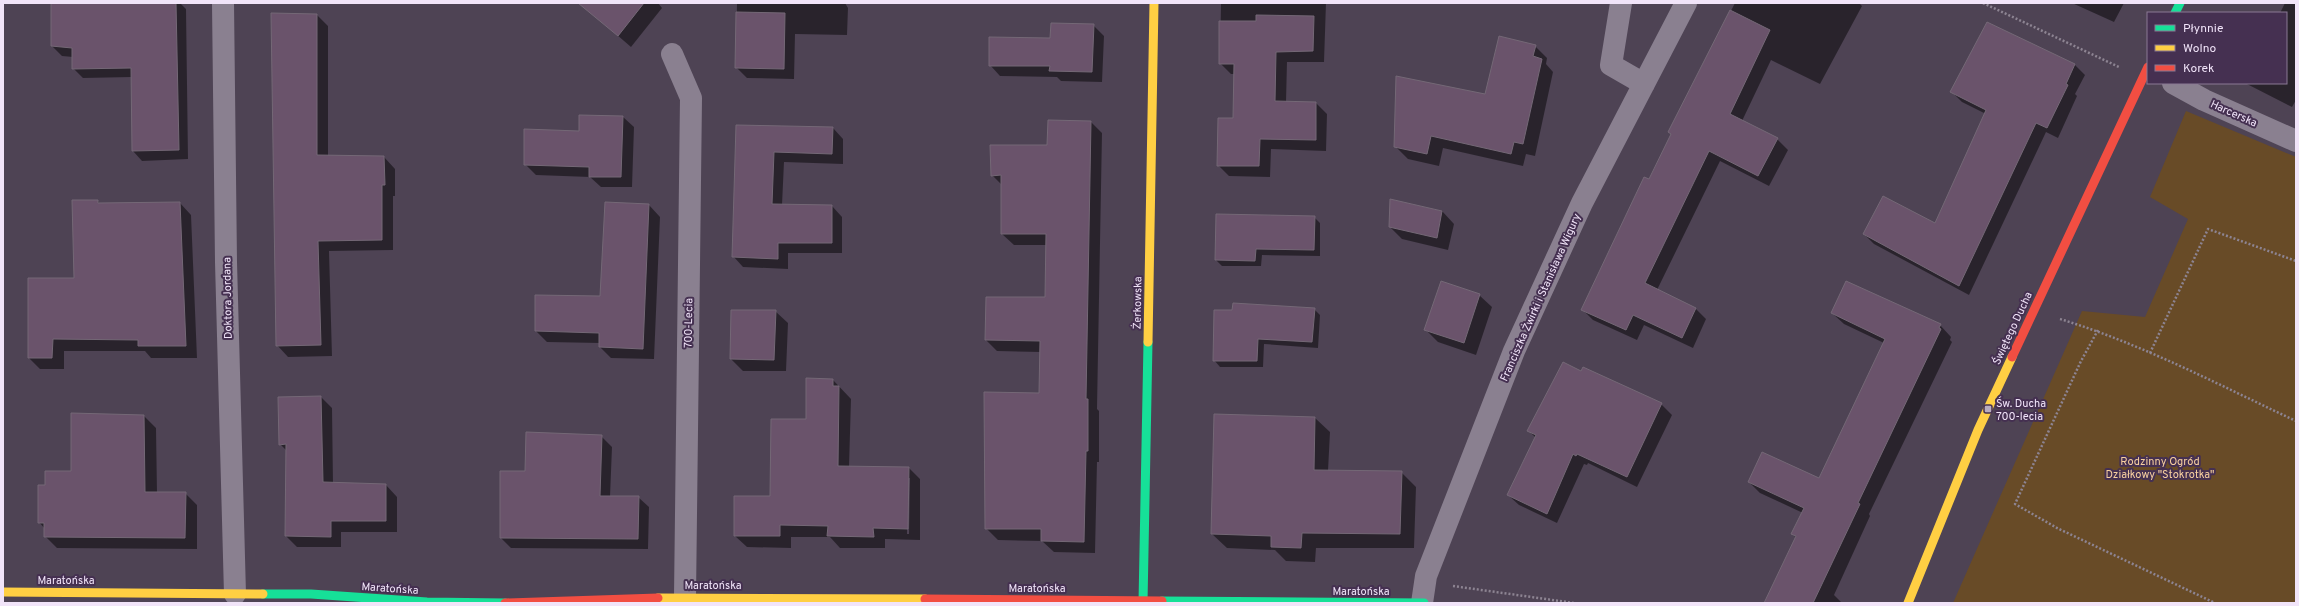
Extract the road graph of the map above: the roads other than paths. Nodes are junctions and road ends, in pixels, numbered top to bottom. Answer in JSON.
{"nodes":[{"id":1,"x":223,"y":3,"type":"edge"},
{"id":2,"x":1154,"y":3,"type":"edge"},
{"id":3,"x":1621,"y":3,"type":"edge"},
{"id":4,"x":1686,"y":3,"type":"edge"},
{"id":5,"x":2180,"y":3,"type":"edge"},
{"id":6,"x":2176,"y":12,"type":"edge"},
{"id":7,"x":672,"y":54,"type":"dead end"},
{"id":8,"x":2147,"y":71,"type":"edge"},
{"id":9,"x":1644,"y":84,"type":"junction"},
{"id":10,"x":2175,"y":84,"type":"edge"},
{"id":11,"x":2296,"y":141,"type":"edge"},
{"id":12,"x":3,"y":592,"type":"edge"},
{"id":13,"x":235,"y":594,"type":"junction"},
{"id":14,"x":685,"y":597,"type":"junction"},
{"id":15,"x":1144,"y":602,"type":"edge"},
{"id":16,"x":1423,"y":603,"type":"edge"},
{"id":17,"x":1908,"y":603,"type":"edge"}],
"edges":[{"from":1,"to":13,"type":"street","name":"Doktora Jordana"},
{"from":2,"to":15,"type":"street","name":"Żerkowska"},
{"from":3,"to":9,"type":"street"},
{"from":4,"to":9,"type":"street","name":"Franciszka Żwirki i Stanisława Wigury"},
{"from":5,"to":6,"type":"street"},
{"from":7,"to":14,"type":"street","name":"700-Lecia"},
{"from":8,"to":17,"type":"street","name":"Świętego Ducha"},
{"from":9,"to":16,"type":"street","name":"Franciszka Żwirki i Stanisława Wigury"},
{"from":10,"to":11,"type":"street","name":"Harcerska"},
{"from":12,"to":13,"type":"street","name":"Maratońska"},
{"from":13,"to":14,"type":"street","name":"Maratońska"},
{"from":14,"to":15,"type":"street","name":"Maratońska"},
{"from":15,"to":16,"type":"street","name":"Maratońska"}]}
